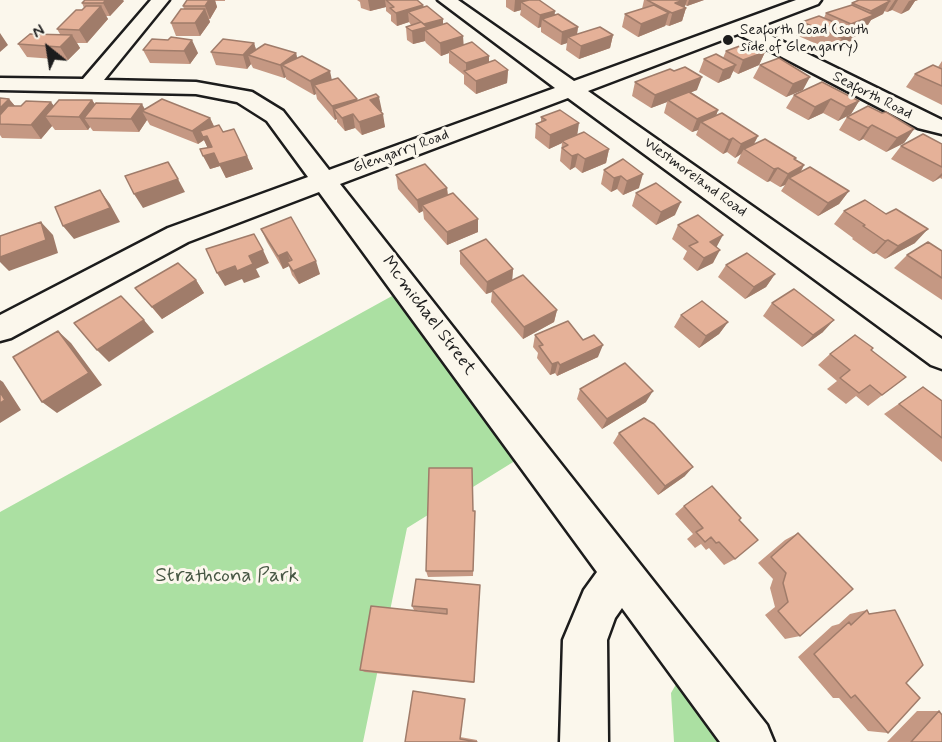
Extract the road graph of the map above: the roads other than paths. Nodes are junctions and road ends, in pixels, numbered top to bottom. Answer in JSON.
{"nodes":[{"id":1,"x":160,"y":0,"type":"edge"},
{"id":2,"x":447,"y":0,"type":"edge"},
{"id":3,"x":813,"y":0,"type":"edge"},
{"id":4,"x":739,"y":27,"type":"junction"},
{"id":5,"x":0,"y":84,"type":"edge"},
{"id":6,"x":89,"y":85,"type":"junction"},
{"id":7,"x":571,"y":89,"type":"junction"},
{"id":8,"x":942,"y":127,"type":"edge"},
{"id":9,"x":325,"y":180,"type":"junction"},
{"id":10,"x":0,"y":329,"type":"edge"},
{"id":11,"x":942,"y":356,"type":"edge"},
{"id":12,"x":622,"y":572,"type":"junction"},
{"id":13,"x":584,"y":742,"type":"edge"},
{"id":14,"x":750,"y":742,"type":"edge"}],
"edges":[{"from":1,"to":6,"type":"street"},
{"from":2,"to":7,"type":"street","name":"Westmoreland Road"},
{"from":3,"to":4,"type":"street","name":"Glengarry Road"},
{"from":4,"to":7,"type":"street","name":"Glengarry Road"},
{"from":4,"to":8,"type":"street","name":"Seaforth Road"},
{"from":5,"to":6,"type":"street","name":"Mcmichael Street"},
{"from":6,"to":9,"type":"street","name":"Mcmichael Street"},
{"from":7,"to":9,"type":"street","name":"Glengarry Road"},
{"from":7,"to":11,"type":"street","name":"Westmoreland Road"},
{"from":9,"to":10,"type":"street","name":"Glengarry Road"},
{"from":9,"to":12,"type":"street","name":"Mcmichael Street"},
{"from":12,"to":13,"type":"street"},
{"from":12,"to":14,"type":"street","name":"Mcmichael Street"}]}
